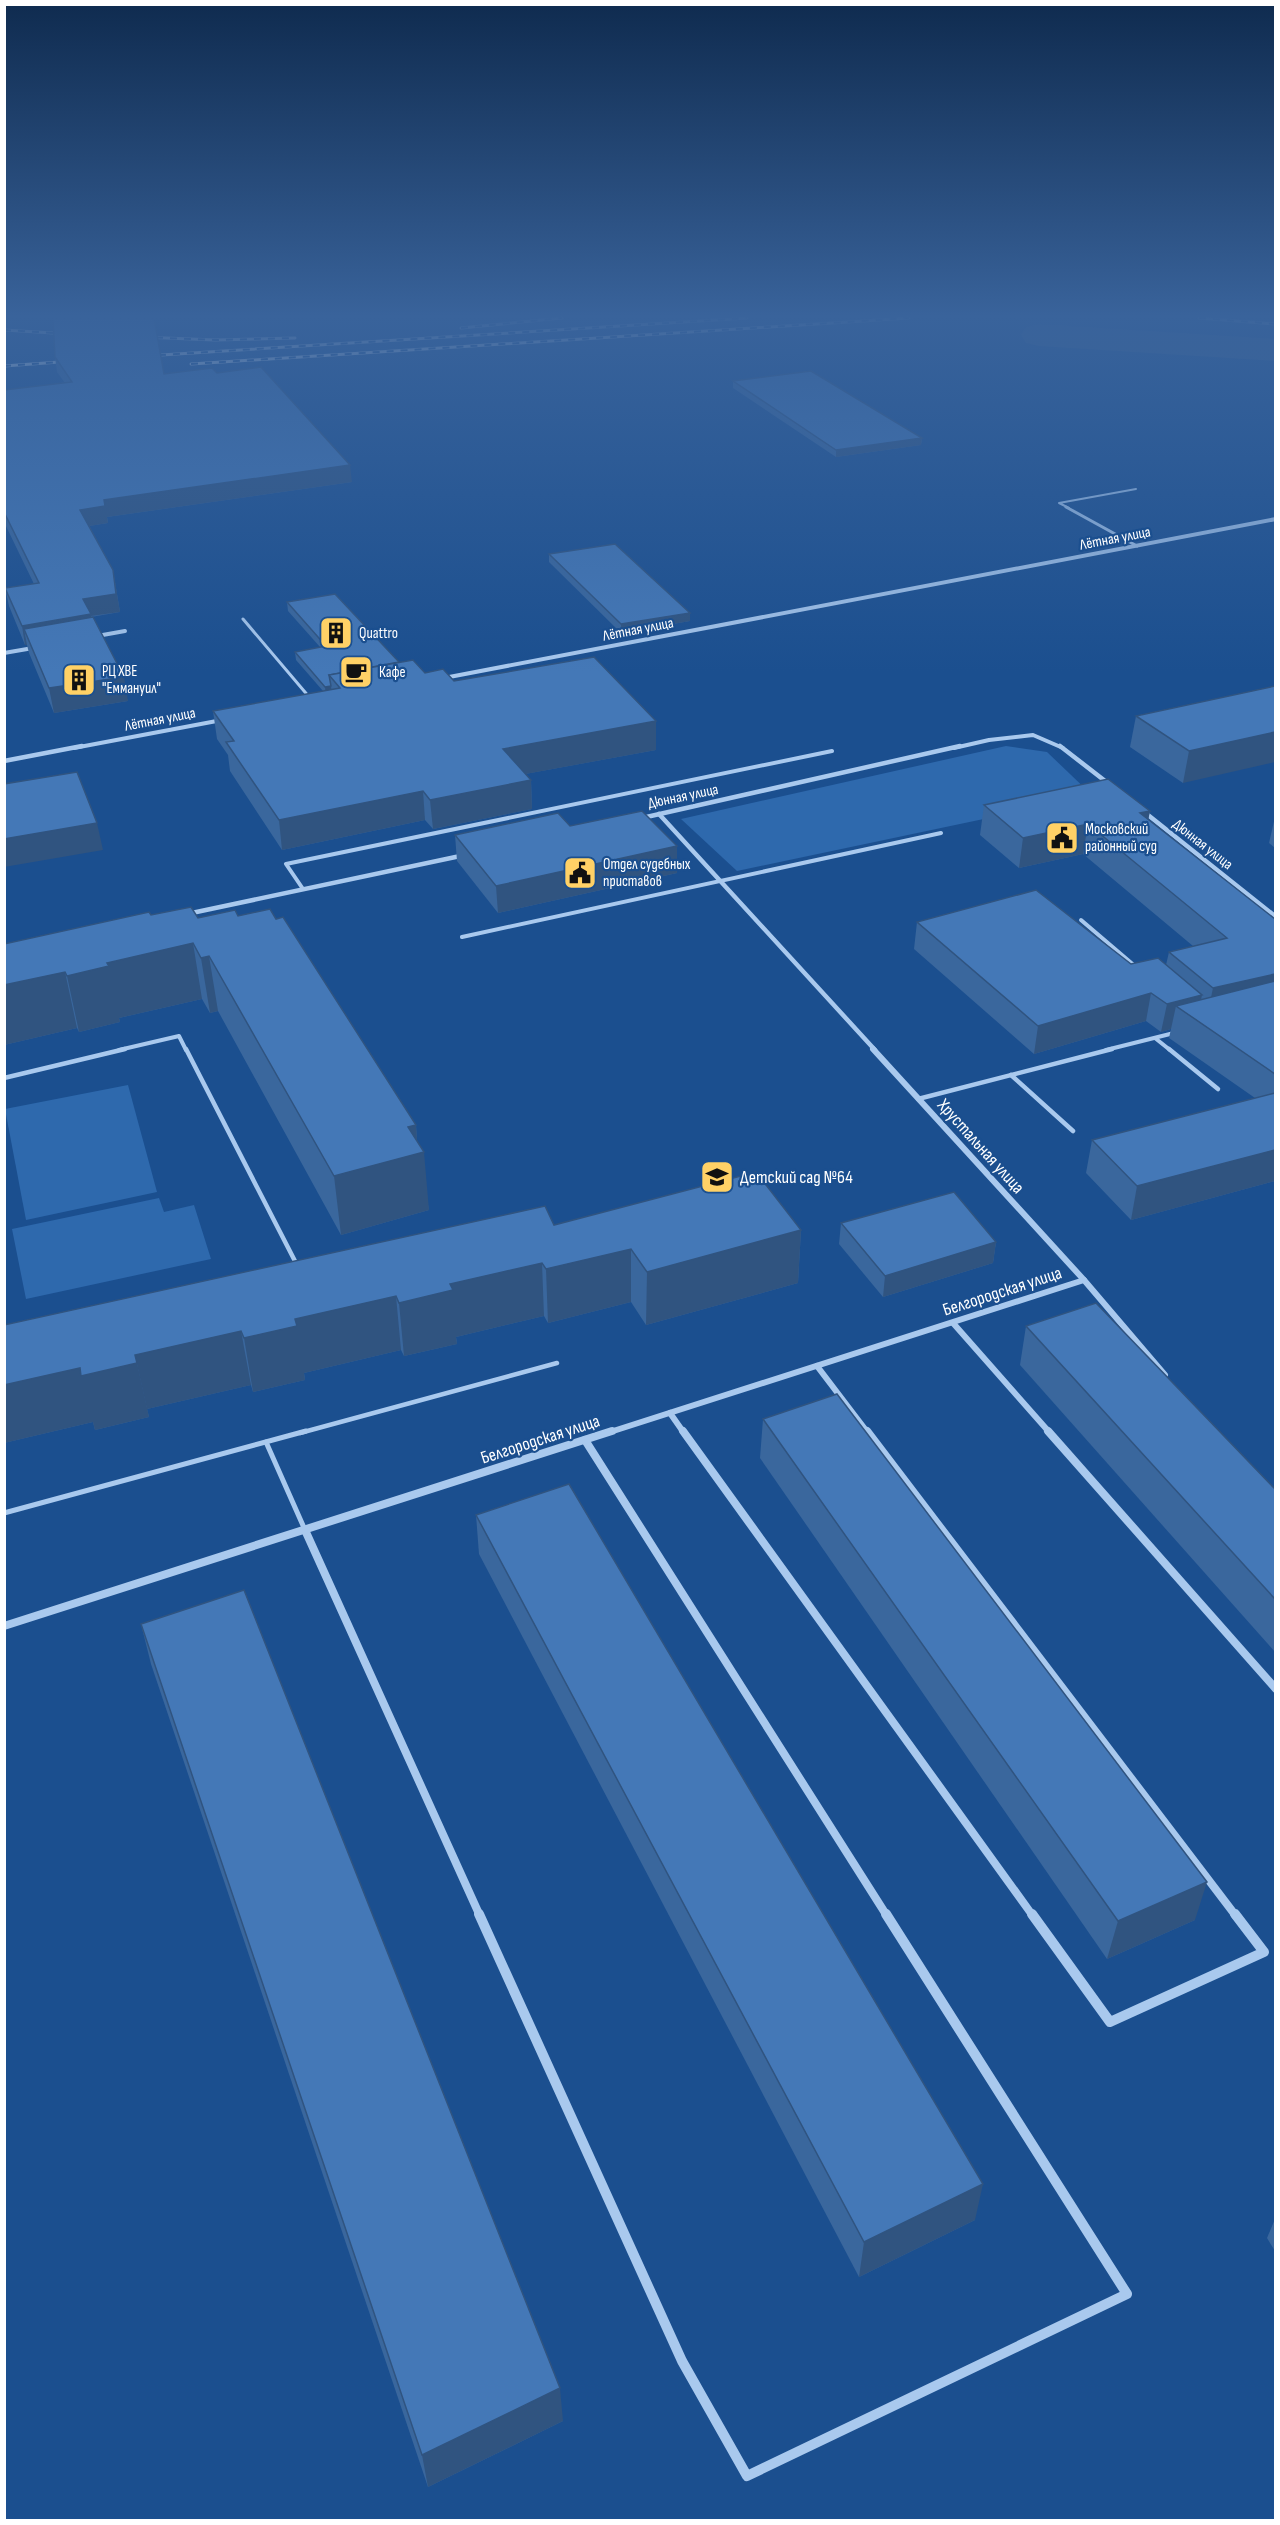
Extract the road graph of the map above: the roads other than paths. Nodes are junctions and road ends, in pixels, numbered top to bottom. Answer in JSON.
{"nodes":[{"id":1,"x":1136,"y":489,"type":"dead end"},
{"id":2,"x":1275,"y":519,"type":"edge"},
{"id":3,"x":1137,"y":546,"type":"junction"},
{"id":4,"x":243,"y":619,"type":"dead end"},
{"id":5,"x":125,"y":631,"type":"dead end"},
{"id":6,"x":92,"y":637,"type":"edge"},
{"id":7,"x":37,"y":647,"type":"edge"},
{"id":8,"x":4,"y":653,"type":"edge"},
{"id":9,"x":443,"y":678,"type":"edge"},
{"id":10,"x":314,"y":703,"type":"joint"},
{"id":11,"x":302,"y":705,"type":"edge"},
{"id":12,"x":233,"y":718,"type":"edge"},
{"id":13,"x":832,"y":751,"type":"dead end"},
{"id":14,"x":4,"y":761,"type":"edge"},
{"id":15,"x":1110,"y":785,"type":"edge"},
{"id":16,"x":1137,"y":806,"type":"edge"},
{"id":17,"x":659,"y":814,"type":"junction"},
{"id":18,"x":636,"y":819,"type":"edge"},
{"id":19,"x":941,"y":833,"type":"dead end"},
{"id":20,"x":475,"y":853,"type":"edge"},
{"id":21,"x":719,"y":880,"type":"junction"},
{"id":22,"x":303,"y":889,"type":"junction"},
{"id":23,"x":177,"y":916,"type":"edge"},
{"id":24,"x":1275,"y":917,"type":"edge"},
{"id":25,"x":1081,"y":920,"type":"dead end"},
{"id":26,"x":462,"y":937,"type":"dead end"},
{"id":27,"x":1143,"y":973,"type":"edge"},
{"id":28,"x":1185,"y":1030,"type":"edge"},
{"id":29,"x":1155,"y":1038,"type":"junction"},
{"id":30,"x":1011,"y":1075,"type":"junction"},
{"id":31,"x":4,"y":1078,"type":"edge"},
{"id":32,"x":1218,"y":1089,"type":"dead end"},
{"id":33,"x":918,"y":1099,"type":"junction"},
{"id":34,"x":1073,"y":1131,"type":"dead end"},
{"id":35,"x":303,"y":1276,"type":"edge"},
{"id":36,"x":1084,"y":1280,"type":"junction"},
{"id":37,"x":953,"y":1323,"type":"junction"},
{"id":38,"x":557,"y":1363,"type":"dead end"},
{"id":39,"x":817,"y":1366,"type":"junction"},
{"id":40,"x":1168,"y":1378,"type":"edge"},
{"id":41,"x":670,"y":1413,"type":"junction"},
{"id":42,"x":585,"y":1440,"type":"junction"},
{"id":43,"x":266,"y":1442,"type":"junction"},
{"id":44,"x":4,"y":1514,"type":"edge"},
{"id":45,"x":304,"y":1530,"type":"junction"},
{"id":46,"x":4,"y":1626,"type":"edge"},
{"id":47,"x":1275,"y":1689,"type":"edge"}],
"edges":[{"from":1,"to":3,"type":"lane"},
{"from":2,"to":3,"type":"street","name":"Лётная улица"},
{"from":3,"to":9,"type":"street","name":"Лётная улица"},
{"from":4,"to":10,"type":"lane"},
{"from":5,"to":6,"type":"street"},
{"from":7,"to":8,"type":"street"},
{"from":10,"to":11,"type":"street"},
{"from":12,"to":14,"type":"street","name":"Лётная улица"},
{"from":13,"to":22,"type":"lane"},
{"from":15,"to":17,"type":"street","name":"Дюнная улица"},
{"from":16,"to":24,"type":"street","name":"Дюнная улица"},
{"from":17,"to":18,"type":"street","name":"Дюнная улица"},
{"from":17,"to":21,"type":"street","name":"Хрустальная улица"},
{"from":19,"to":21,"type":"lane"},
{"from":20,"to":22,"type":"street"},
{"from":21,"to":26,"type":"lane"},
{"from":21,"to":33,"type":"street","name":"Хрустальная улица"},
{"from":22,"to":23,"type":"street"},
{"from":25,"to":27,"type":"lane"},
{"from":28,"to":29,"type":"lane"},
{"from":29,"to":30,"type":"lane"},
{"from":29,"to":32,"type":"lane"},
{"from":30,"to":33,"type":"lane"},
{"from":30,"to":34,"type":"lane"},
{"from":31,"to":35,"type":"lane"},
{"from":33,"to":36,"type":"street","name":"Хрустальная улица"},
{"from":36,"to":37,"type":"street","name":"Белгородская улица"},
{"from":36,"to":40,"type":"street","name":"Хрустальная улица"},
{"from":37,"to":39,"type":"street","name":"Белгородская улица"},
{"from":37,"to":47,"type":"street"},
{"from":38,"to":43,"type":"lane"},
{"from":39,"to":41,"type":"street","name":"Белгородская улица"},
{"from":39,"to":41,"type":"street"},
{"from":41,"to":42,"type":"street","name":"Белгородская улица"},
{"from":42,"to":45,"type":"street","name":"Белгородская улица"},
{"from":42,"to":45,"type":"street"},
{"from":43,"to":44,"type":"lane"},
{"from":43,"to":45,"type":"lane"},
{"from":45,"to":46,"type":"street","name":"Белгородская улица"}]}
